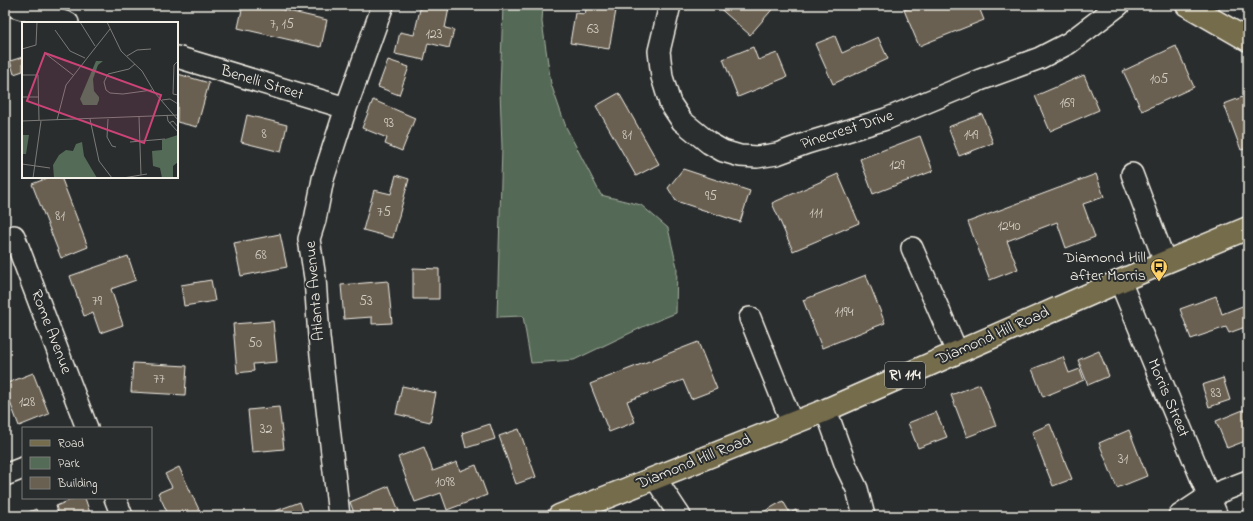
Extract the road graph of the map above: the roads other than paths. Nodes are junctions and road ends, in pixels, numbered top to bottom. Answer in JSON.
{"nodes":[{"id":1,"x":10,"y":5,"type":"edge"},
{"id":2,"x":383,"y":5,"type":"edge"},
{"id":3,"x":670,"y":5,"type":"edge"},
{"id":4,"x":1119,"y":5,"type":"edge"},
{"id":5,"x":1187,"y":5,"type":"edge"},
{"id":6,"x":65,"y":22,"type":"edge"},
{"id":7,"x":1248,"y":40,"type":"edge"},
{"id":8,"x":178,"y":57,"type":"edge"},
{"id":9,"x":346,"y":108,"type":"junction"},
{"id":10,"x":1132,"y":174,"type":"dead end"},
{"id":11,"x":1248,"y":228,"type":"edge"},
{"id":12,"x":10,"y":238,"type":"edge"},
{"id":13,"x":912,"y":248,"type":"dead end"},
{"id":14,"x":1165,"y":262,"type":"junction"},
{"id":15,"x":1120,"y":281,"type":"junction"},
{"id":16,"x":750,"y":318,"type":"dead end"},
{"id":17,"x":957,"y":352,"type":"junction"},
{"id":18,"x":826,"y":410,"type":"junction"},
{"id":19,"x":792,"y":423,"type":"junction"},
{"id":20,"x":87,"y":427,"type":"edge"},
{"id":21,"x":22,"y":468,"type":"edge"},
{"id":22,"x":5,"y":476,"type":"edge"},
{"id":23,"x":655,"y":478,"type":"junction"},
{"id":24,"x":1248,"y":481,"type":"edge"},
{"id":25,"x":1209,"y":496,"type":"junction"},
{"id":26,"x":115,"y":499,"type":"edge"},
{"id":27,"x":122,"y":516,"type":"edge"},
{"id":28,"x":340,"y":516,"type":"edge"},
{"id":29,"x":559,"y":516,"type":"edge"},
{"id":30,"x":680,"y":516,"type":"edge"},
{"id":31,"x":864,"y":516,"type":"edge"},
{"id":32,"x":1179,"y":516,"type":"edge"},
{"id":33,"x":1217,"y":516,"type":"edge"}],
"edges":[{"from":1,"to":6,"type":"street"},
{"from":2,"to":9,"type":"street","name":"Atlanta Avenue"},
{"from":3,"to":4,"type":"street","name":"Pinecrest Drive"},
{"from":5,"to":7,"type":"main road"},
{"from":8,"to":9,"type":"street","name":"Benelli Street"},
{"from":9,"to":28,"type":"street","name":"Atlanta Avenue"},
{"from":10,"to":14,"type":"street"},
{"from":11,"to":14,"type":"main road","name":"Diamond Hill Road","number":"RI 114"},
{"from":12,"to":20,"type":"street","name":"Rome Avenue"},
{"from":13,"to":17,"type":"street"},
{"from":14,"to":15,"type":"main road","name":"Diamond Hill Road","number":"RI 114"},
{"from":15,"to":17,"type":"main road","name":"Diamond Hill Road","number":"RI 114"},
{"from":15,"to":25,"type":"street","name":"Morris Street"},
{"from":16,"to":19,"type":"street"},
{"from":17,"to":18,"type":"main road","name":"Diamond Hill Road","number":"RI 114"},
{"from":18,"to":19,"type":"main road","name":"Diamond Hill Road","number":"RI 114"},
{"from":18,"to":31,"type":"street"},
{"from":19,"to":23,"type":"main road","name":"Diamond Hill Road","number":"RI 114"},
{"from":21,"to":22,"type":"street"},
{"from":23,"to":29,"type":"main road","name":"Diamond Hill Road","number":"RI 114"},
{"from":23,"to":30,"type":"street"},
{"from":24,"to":25,"type":"street"},
{"from":25,"to":32,"type":"street"},
{"from":25,"to":33,"type":"street","name":"Morris Street"},
{"from":26,"to":27,"type":"street"}]}
